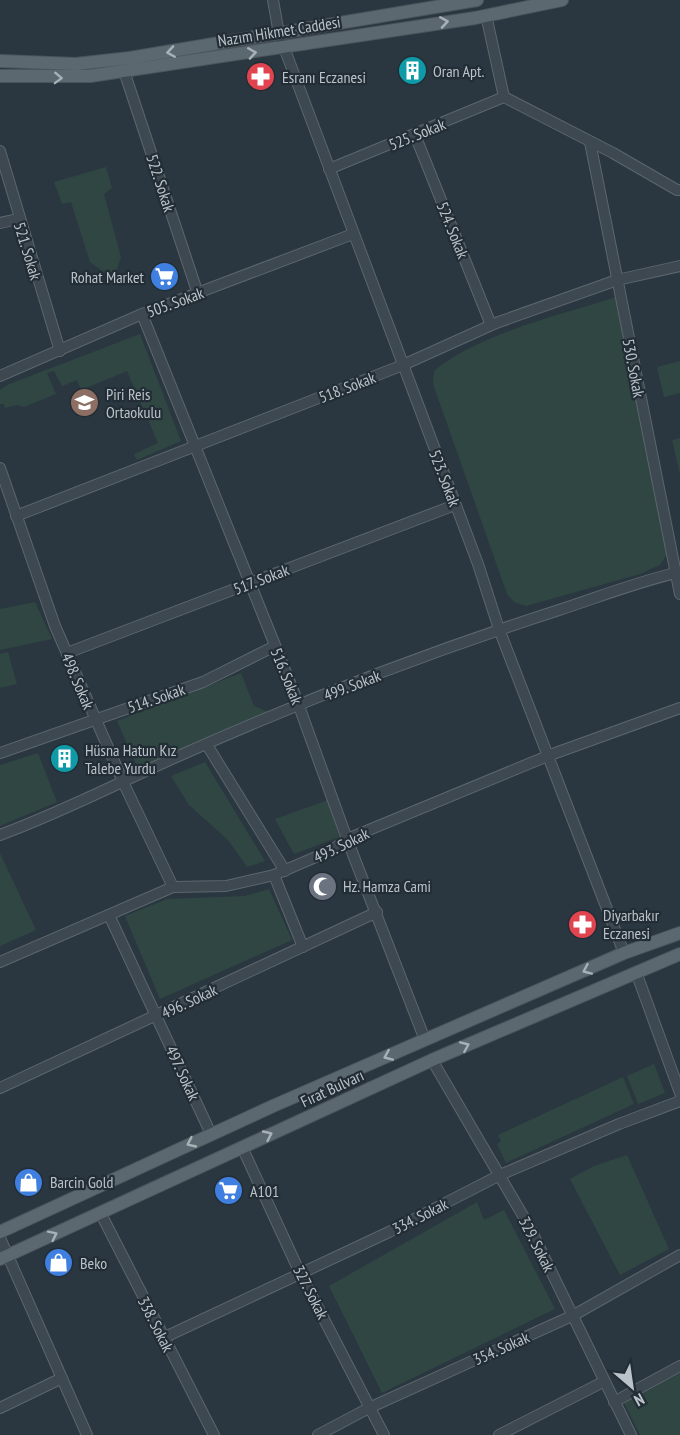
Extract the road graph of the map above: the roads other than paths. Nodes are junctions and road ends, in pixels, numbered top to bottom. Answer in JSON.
{"nodes":[{"id":1,"x":273,"y":0,"type":"edge"},
{"id":2,"x":477,"y":0,"type":"edge"},
{"id":3,"x":562,"y":0,"type":"edge"},
{"id":4,"x":486,"y":15,"type":"junction"},
{"id":5,"x":279,"y":34,"type":"junction"},
{"id":6,"x":286,"y":47,"type":"junction"},
{"id":7,"x":0,"y":61,"type":"edge"},
{"id":8,"x":124,"y":71,"type":"junction"},
{"id":9,"x":0,"y":76,"type":"edge"},
{"id":10,"x":504,"y":97,"type":"junction"},
{"id":11,"x":415,"y":135,"type":"junction"},
{"id":12,"x":590,"y":142,"type":"junction"},
{"id":13,"x":0,"y":151,"type":"edge"},
{"id":14,"x":328,"y":169,"type":"junction"},
{"id":15,"x":680,"y":190,"type":"edge"},
{"id":16,"x":18,"y":219,"type":"junction"},
{"id":17,"x":0,"y":223,"type":"edge"},
{"id":18,"x":353,"y":234,"type":"junction"},
{"id":19,"x":680,"y":266,"type":"edge"},
{"id":20,"x":616,"y":280,"type":"junction"},
{"id":21,"x":198,"y":294,"type":"junction"},
{"id":22,"x":142,"y":314,"type":"junction"},
{"id":23,"x":491,"y":325,"type":"junction"},
{"id":24,"x":60,"y":351,"type":"junction"},
{"id":25,"x":403,"y":365,"type":"junction"},
{"id":26,"x":0,"y":376,"type":"edge"},
{"id":27,"x":194,"y":447,"type":"junction"},
{"id":28,"x":0,"y":468,"type":"edge"},
{"id":29,"x":455,"y":505,"type":"junction"},
{"id":30,"x":16,"y":516,"type":"junction"},
{"id":31,"x":678,"y":572,"type":"edge"},
{"id":32,"x":249,"y":583,"type":"junction"},
{"id":33,"x":680,"y":594,"type":"edge"},
{"id":34,"x":499,"y":629,"type":"junction"},
{"id":35,"x":275,"y":646,"type":"junction"},
{"id":36,"x":66,"y":653,"type":"junction"},
{"id":37,"x":299,"y":705,"type":"junction"},
{"id":38,"x":680,"y":708,"type":"edge"},
{"id":39,"x":95,"y":719,"type":"junction"},
{"id":40,"x":207,"y":745,"type":"junction"},
{"id":41,"x":0,"y":753,"type":"edge"},
{"id":42,"x":550,"y":755,"type":"junction"},
{"id":43,"x":124,"y":784,"type":"junction"},
{"id":44,"x":0,"y":835,"type":"edge"},
{"id":45,"x":347,"y":839,"type":"junction"},
{"id":46,"x":285,"y":871,"type":"junction"},
{"id":47,"x":274,"y":875,"type":"junction"},
{"id":48,"x":173,"y":887,"type":"junction"},
{"id":49,"x":377,"y":912,"type":"junction"},
{"id":50,"x":110,"y":915,"type":"junction"},
{"id":51,"x":680,"y":933,"type":"edge"},
{"id":52,"x":303,"y":946,"type":"junction"},
{"id":53,"x":624,"y":953,"type":"junction"},
{"id":54,"x":680,"y":954,"type":"edge"},
{"id":55,"x":0,"y":962,"type":"edge"},
{"id":56,"x":636,"y":972,"type":"junction"},
{"id":57,"x":156,"y":1016,"type":"junction"},
{"id":58,"x":425,"y":1040,"type":"junction"},
{"id":59,"x":432,"y":1060,"type":"junction"},
{"id":60,"x":0,"y":1088,"type":"edge"},
{"id":61,"x":680,"y":1094,"type":"edge"},
{"id":62,"x":680,"y":1101,"type":"edge"},
{"id":63,"x":211,"y":1134,"type":"junction"},
{"id":64,"x":242,"y":1147,"type":"junction"},
{"id":65,"x":500,"y":1175,"type":"junction"},
{"id":66,"x":100,"y":1212,"type":"junction"},
{"id":67,"x":0,"y":1232,"type":"edge"},
{"id":68,"x":0,"y":1238,"type":"edge"},
{"id":69,"x":680,"y":1255,"type":"edge"},
{"id":70,"x":4,"y":1257,"type":"edge"},
{"id":71,"x":300,"y":1273,"type":"junction"},
{"id":72,"x":574,"y":1315,"type":"junction"},
{"id":73,"x":163,"y":1338,"type":"junction"},
{"id":74,"x":680,"y":1366,"type":"edge"},
{"id":75,"x":62,"y":1378,"type":"junction"},
{"id":76,"x":603,"y":1382,"type":"junction"},
{"id":77,"x":614,"y":1402,"type":"junction"},
{"id":78,"x":0,"y":1408,"type":"edge"},
{"id":79,"x":369,"y":1408,"type":"junction"},
{"id":80,"x":87,"y":1435,"type":"edge"},
{"id":81,"x":214,"y":1435,"type":"edge"},
{"id":82,"x":318,"y":1435,"type":"edge"},
{"id":83,"x":384,"y":1435,"type":"edge"},
{"id":84,"x":499,"y":1435,"type":"edge"},
{"id":85,"x":631,"y":1435,"type":"edge"}],
"edges":[{"from":1,"to":5,"type":"street","name":"523. Sokak"},
{"from":2,"to":5,"type":"main road","name":"Nazım Hikmet Caddesi"},
{"from":3,"to":4,"type":"main road","name":"Nazım Hikmet Caddesi"},
{"from":6,"to":4,"type":"main road","name":"Nazım Hikmet Caddesi","one_way":true},
{"from":4,"to":10,"type":"street"},
{"from":5,"to":6,"type":"street","name":"523. Sokak"},
{"from":5,"to":7,"type":"main road","name":"Nazım Hikmet Caddesi","one_way":true},
{"from":8,"to":6,"type":"main road","name":"Nazım Hikmet Caddesi","one_way":true},
{"from":6,"to":14,"type":"street","name":"523. Sokak"},
{"from":9,"to":8,"type":"main road","name":"Nazım Hikmet Caddesi","one_way":true},
{"from":8,"to":21,"type":"street","name":"522. Sokak"},
{"from":10,"to":11,"type":"street","name":"525. Sokak"},
{"from":10,"to":12,"type":"street"},
{"from":11,"to":14,"type":"street","name":"525. Sokak"},
{"from":11,"to":23,"type":"street","name":"524. Sokak"},
{"from":12,"to":15,"type":"street"},
{"from":12,"to":20,"type":"street","name":"530. Sokak"},
{"from":13,"to":16,"type":"street","name":"521. Sokak"},
{"from":14,"to":18,"type":"street","name":"523. Sokak"},
{"from":16,"to":17,"type":"street"},
{"from":16,"to":24,"type":"street","name":"521. Sokak"},
{"from":18,"to":21,"type":"street","name":"505. Sokak"},
{"from":18,"to":25,"type":"street","name":"523. Sokak"},
{"from":19,"to":20,"type":"street","name":"518. Sokak"},
{"from":20,"to":23,"type":"street","name":"518. Sokak"},
{"from":20,"to":31,"type":"street","name":"530. Sokak"},
{"from":21,"to":22,"type":"street","name":"505. Sokak"},
{"from":22,"to":24,"type":"street","name":"505. Sokak"},
{"from":22,"to":27,"type":"street","name":"516. Sokak"},
{"from":23,"to":25,"type":"street","name":"518. Sokak"},
{"from":24,"to":26,"type":"street","name":"505. Sokak"},
{"from":25,"to":27,"type":"street","name":"518. Sokak"},
{"from":25,"to":29,"type":"street","name":"523. Sokak"},
{"from":27,"to":30,"type":"street","name":"518. Sokak"},
{"from":27,"to":32,"type":"street","name":"516. Sokak"},
{"from":28,"to":30,"type":"street","name":"498. Sokak"},
{"from":29,"to":32,"type":"street","name":"517. Sokak"},
{"from":29,"to":34,"type":"street","name":"523. Sokak"},
{"from":30,"to":36,"type":"street","name":"498. Sokak"},
{"from":31,"to":33,"type":"street","name":"530. Sokak"},
{"from":31,"to":34,"type":"street","name":"499. Sokak"},
{"from":32,"to":35,"type":"street","name":"516. Sokak"},
{"from":32,"to":36,"type":"street","name":"517. Sokak"},
{"from":34,"to":37,"type":"street","name":"499. Sokak"},
{"from":34,"to":42,"type":"street","name":"523. Sokak"},
{"from":35,"to":37,"type":"street","name":"516. Sokak"},
{"from":35,"to":39,"type":"street","name":"514. Sokak"},
{"from":36,"to":39,"type":"street","name":"498. Sokak"},
{"from":37,"to":40,"type":"street","name":"499. Sokak"},
{"from":37,"to":45,"type":"street","name":"516. Sokak"},
{"from":38,"to":42,"type":"street","name":"493. Sokak"},
{"from":39,"to":41,"type":"street","name":"514. Sokak"},
{"from":39,"to":43,"type":"street","name":"498. Sokak"},
{"from":40,"to":43,"type":"street","name":"499. Sokak"},
{"from":40,"to":46,"type":"street"},
{"from":42,"to":45,"type":"street","name":"493. Sokak"},
{"from":42,"to":53,"type":"street","name":"523. Sokak"},
{"from":43,"to":44,"type":"street","name":"499. Sokak"},
{"from":43,"to":48,"type":"street","name":"498. Sokak"},
{"from":45,"to":46,"type":"street","name":"493. Sokak"},
{"from":45,"to":49,"type":"street","name":"516. Sokak"},
{"from":46,"to":47,"type":"street","name":"493. Sokak"},
{"from":47,"to":48,"type":"street","name":"493. Sokak"},
{"from":47,"to":52,"type":"street"},
{"from":48,"to":50,"type":"street","name":"493. Sokak"},
{"from":49,"to":52,"type":"street","name":"496. Sokak"},
{"from":49,"to":58,"type":"street","name":"516. Sokak"},
{"from":50,"to":55,"type":"street","name":"493. Sokak"},
{"from":50,"to":57,"type":"street","name":"497. Sokak"},
{"from":51,"to":53,"type":"main road","name":"Fırat Bulvarı"},
{"from":52,"to":57,"type":"street","name":"496. Sokak"},
{"from":53,"to":58,"type":"main road","name":"Fırat Bulvarı","one_way":true},
{"from":54,"to":56,"type":"main road","name":"Fırat Bulvarı"},
{"from":59,"to":56,"type":"main road","name":"Fırat Bulvarı","one_way":true},
{"from":56,"to":61,"type":"street"},
{"from":57,"to":60,"type":"street","name":"496. Sokak"},
{"from":57,"to":63,"type":"street","name":"497. Sokak"},
{"from":58,"to":63,"type":"main road","name":"Fırat Bulvarı","one_way":true},
{"from":64,"to":59,"type":"main road","name":"Fırat Bulvarı","one_way":true},
{"from":59,"to":65,"type":"street","name":"329. Sokak"},
{"from":62,"to":65,"type":"street","name":"334. Sokak"},
{"from":63,"to":67,"type":"main road","name":"Fırat Bulvarı","one_way":true},
{"from":64,"to":66,"type":"main road","name":"Fırat Bulvarı"},
{"from":64,"to":71,"type":"street","name":"327. Sokak"},
{"from":65,"to":71,"type":"street","name":"334. Sokak"},
{"from":65,"to":72,"type":"street","name":"329. Sokak"},
{"from":70,"to":66,"type":"main road","name":"Fırat Bulvarı","one_way":true},
{"from":66,"to":73,"type":"street","name":"338. Sokak"},
{"from":68,"to":70,"type":"street"},
{"from":69,"to":72,"type":"street","name":"354. Sokak"},
{"from":70,"to":75,"type":"street"},
{"from":71,"to":73,"type":"street","name":"334. Sokak"},
{"from":71,"to":79,"type":"street","name":"327. Sokak"},
{"from":72,"to":76,"type":"street","name":"329. Sokak"},
{"from":72,"to":79,"type":"street","name":"354. Sokak"},
{"from":73,"to":81,"type":"street","name":"338. Sokak"},
{"from":74,"to":77,"type":"street"},
{"from":75,"to":78,"type":"street"},
{"from":75,"to":80,"type":"street"},
{"from":76,"to":77,"type":"street","name":"329. Sokak"},
{"from":76,"to":84,"type":"street"},
{"from":77,"to":85,"type":"street","name":"329. Sokak"},
{"from":79,"to":82,"type":"street","name":"354. Sokak"},
{"from":79,"to":83,"type":"street","name":"327. Sokak"}]}
